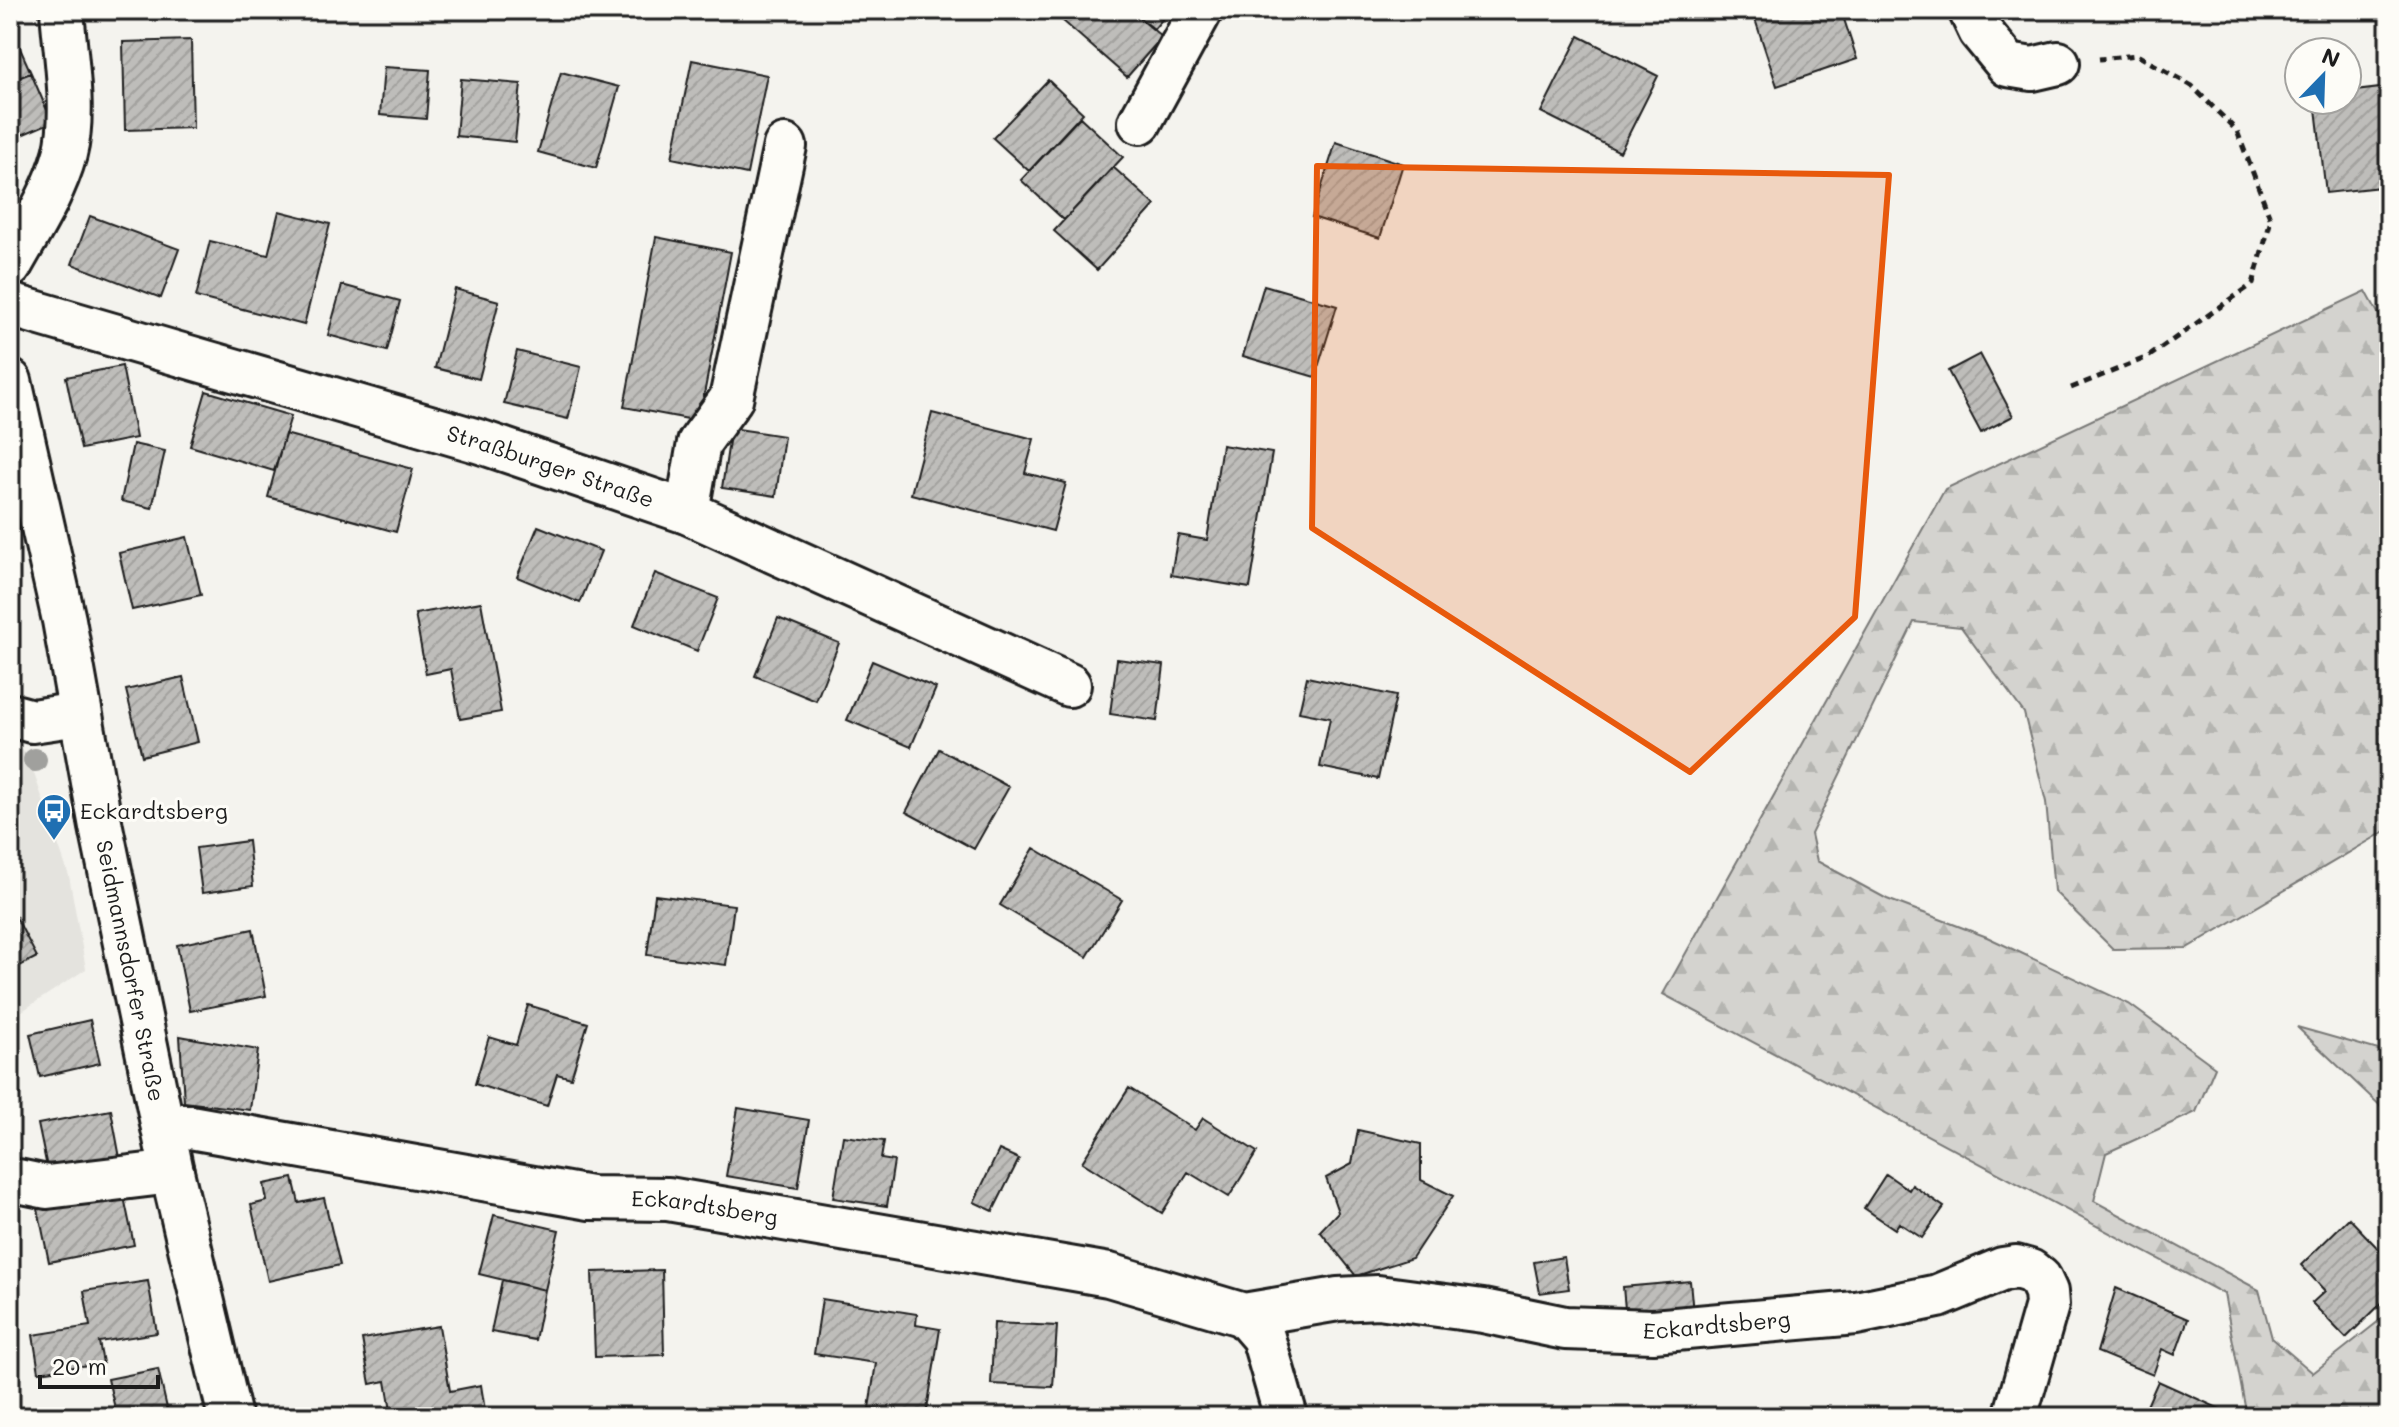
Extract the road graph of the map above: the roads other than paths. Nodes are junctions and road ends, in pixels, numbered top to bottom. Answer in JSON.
{"nodes":[{"id":1,"x":62,"y":10,"type":"edge"},
{"id":2,"x":1201,"y":10,"type":"edge"},
{"id":3,"x":1970,"y":10,"type":"edge"},
{"id":4,"x":2058,"y":63,"type":"road end"},
{"id":5,"x":1140,"y":122,"type":"dead end"},
{"id":6,"x":785,"y":146,"type":"dead end"},
{"id":7,"x":10,"y":266,"type":"edge"},
{"id":8,"x":10,"y":305,"type":"edge"},
{"id":9,"x":10,"y":381,"type":"edge"},
{"id":10,"x":687,"y":512,"type":"junction"},
{"id":11,"x":1069,"y":685,"type":"dead end"},
{"id":12,"x":79,"y":714,"type":"junction"},
{"id":13,"x":10,"y":715,"type":"edge"},
{"id":14,"x":162,"y":1122,"type":"junction"},
{"id":15,"x":172,"y":1172,"type":"junction"},
{"id":16,"x":10,"y":1182,"type":"edge"},
{"id":17,"x":1244,"y":1315,"type":"junction"},
{"id":18,"x":230,"y":1417,"type":"edge"},
{"id":19,"x":1286,"y":1417,"type":"edge"},
{"id":20,"x":2015,"y":1417,"type":"edge"}],
"edges":[{"from":1,"to":7,"type":"street"},
{"from":2,"to":5,"type":"street"},
{"from":3,"to":4,"type":"street"},
{"from":6,"to":10,"type":"street"},
{"from":8,"to":10,"type":"street","name":"Straßburger Straße"},
{"from":9,"to":12,"type":"street","name":"Seidmannsdorfer Straße"},
{"from":10,"to":11,"type":"street","name":"Straßburger Straße"},
{"from":12,"to":13,"type":"street"},
{"from":12,"to":14,"type":"street","name":"Seidmannsdorfer Straße"},
{"from":14,"to":15,"type":"street","name":"Seidmannsdorfer Straße"},
{"from":14,"to":17,"type":"street","name":"Eckardtsberg"},
{"from":15,"to":16,"type":"street"},
{"from":15,"to":18,"type":"street","name":"Seidmannsdorfer Straße"},
{"from":17,"to":19,"type":"street"},
{"from":17,"to":20,"type":"street","name":"Eckardtsberg"}]}
